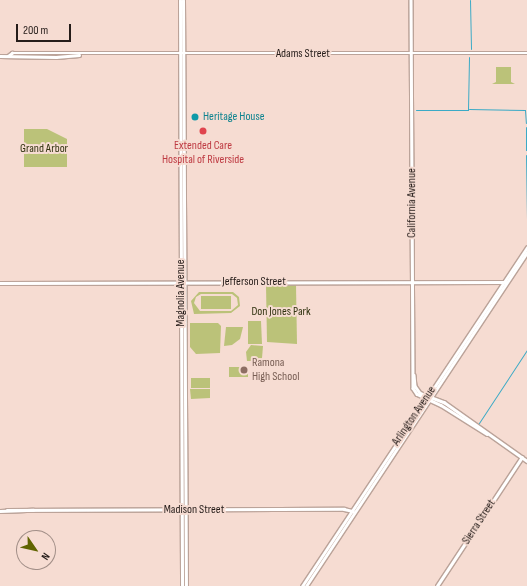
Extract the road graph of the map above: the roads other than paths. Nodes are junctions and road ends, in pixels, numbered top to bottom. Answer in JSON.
{"nodes":[{"id":1,"x":180,"y":0,"type":"edge"},
{"id":2,"x":183,"y":0,"type":"edge"},
{"id":3,"x":412,"y":0,"type":"edge"},
{"id":4,"x":71,"y":53,"type":"junction"},
{"id":5,"x":527,"y":53,"type":"edge"},
{"id":6,"x":79,"y":54,"type":"junction"},
{"id":7,"x":182,"y":54,"type":"junction"},
{"id":8,"x":412,"y":54,"type":"junction"},
{"id":9,"x":0,"y":56,"type":"edge"},
{"id":10,"x":8,"y":56,"type":"junction"},
{"id":11,"x":68,"y":56,"type":"junction"},
{"id":12,"x":527,"y":247,"type":"edge"},
{"id":13,"x":527,"y":252,"type":"edge"},
{"id":14,"x":523,"y":258,"type":"junction"},
{"id":15,"x":527,"y":260,"type":"edge"},
{"id":16,"x":413,"y":281,"type":"junction"},
{"id":17,"x":183,"y":282,"type":"junction"},
{"id":18,"x":500,"y":282,"type":"junction"},
{"id":19,"x":506,"y":282,"type":"junction"},
{"id":20,"x":0,"y":283,"type":"edge"},
{"id":21,"x":501,"y":287,"type":"junction"},
{"id":22,"x":429,"y":398,"type":"junction"},
{"id":23,"x":522,"y":457,"type":"junction"},
{"id":24,"x":527,"y":461,"type":"edge"},
{"id":25,"x":184,"y":510,"type":"junction"},
{"id":26,"x":0,"y":511,"type":"edge"},
{"id":27,"x":354,"y":511,"type":"junction"},
{"id":28,"x":182,"y":586,"type":"edge"},
{"id":29,"x":186,"y":586,"type":"edge"},
{"id":30,"x":302,"y":586,"type":"edge"},
{"id":31,"x":306,"y":586,"type":"edge"},
{"id":32,"x":437,"y":586,"type":"edge"}],
"edges":[{"from":1,"to":7,"type":"main road","name":"Magnolia Avenue"},
{"from":2,"to":7,"type":"main road","name":"Magnolia Avenue"},
{"from":3,"to":8,"type":"main road","name":"California Avenue"},
{"from":4,"to":6,"type":"main road","name":"Adams Street"},
{"from":4,"to":10,"type":"main road","name":"Adams Street"},
{"from":4,"to":11,"type":"main road"},
{"from":5,"to":8,"type":"main road","name":"Adams Street"},
{"from":6,"to":7,"type":"main road","name":"Adams Street"},
{"from":6,"to":11,"type":"main road","name":"Adams Street"},
{"from":7,"to":8,"type":"main road","name":"Adams Street"},
{"from":7,"to":17,"type":"main road","name":"Magnolia Avenue"},
{"from":8,"to":16,"type":"main road","name":"California Avenue"},
{"from":9,"to":10,"type":"main road","name":"Adams Street"},
{"from":10,"to":11,"type":"main road","name":"Adams Street"},
{"from":12,"to":19,"type":"main road","name":"Arlington Avenue"},
{"from":13,"to":14,"type":"main road","name":"Arlington Avenue"},
{"from":14,"to":15,"type":"main road"},
{"from":14,"to":19,"type":"main road","name":"Arlington Avenue"},
{"from":16,"to":17,"type":"main road","name":"Jefferson Street"},
{"from":16,"to":18,"type":"main road","name":"Jefferson Street"},
{"from":16,"to":22,"type":"main road","name":"California Avenue"},
{"from":17,"to":20,"type":"main road","name":"Jefferson Street"},
{"from":17,"to":25,"type":"main road","name":"Magnolia Avenue"},
{"from":18,"to":19,"type":"main road","name":"Jefferson Street"},
{"from":18,"to":21,"type":"main road"},
{"from":19,"to":21,"type":"main road","name":"Arlington Avenue"},
{"from":19,"to":22,"type":"main road","name":"Arlington Avenue"},
{"from":21,"to":22,"type":"main road","name":"Arlington Avenue"},
{"from":22,"to":23,"type":"main road"},
{"from":22,"to":27,"type":"main road","name":"Arlington Avenue"},
{"from":23,"to":24,"type":"main road"},
{"from":23,"to":32,"type":"main road","name":"Sierra Street"},
{"from":25,"to":26,"type":"main road","name":"Madison Street"},
{"from":25,"to":27,"type":"main road","name":"Madison Street"},
{"from":25,"to":28,"type":"main road","name":"Magnolia Avenue"},
{"from":25,"to":29,"type":"main road","name":"Magnolia Avenue"},
{"from":27,"to":30,"type":"main road","name":"Arlington Avenue"},
{"from":27,"to":31,"type":"main road","name":"Arlington Avenue"}]}
